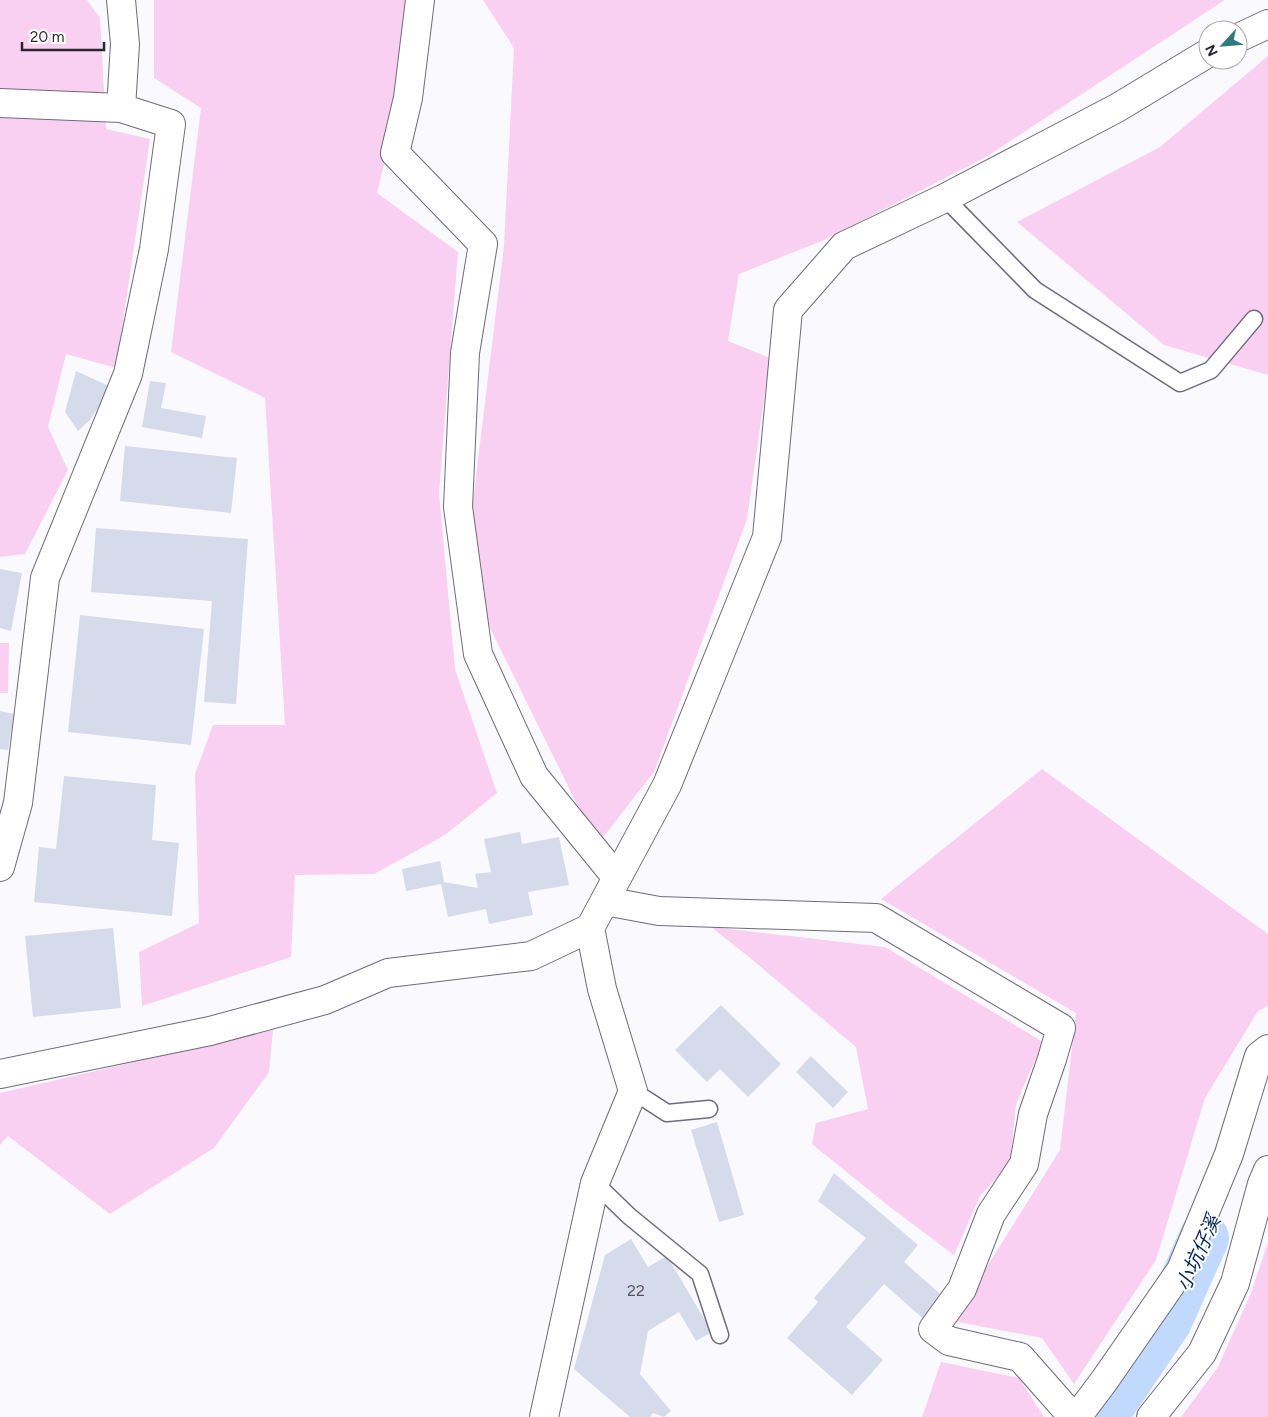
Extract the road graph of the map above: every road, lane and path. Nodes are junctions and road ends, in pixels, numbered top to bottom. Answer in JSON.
{"nodes":[{"id":1,"x":121,"y":0,"type":"edge"},
{"id":2,"x":420,"y":0,"type":"edge"},
{"id":3,"x":1268,"y":24,"type":"edge"},
{"id":4,"x":1248,"y":33,"type":"edge"},
{"id":5,"x":1198,"y":58,"type":"edge"},
{"id":6,"x":0,"y":103,"type":"edge"},
{"id":7,"x":121,"y":108,"type":"junction"},
{"id":8,"x":945,"y":198,"type":"junction"},
{"id":9,"x":1254,"y":319,"type":"dead end"},
{"id":10,"x":0,"y":867,"type":"edge"},
{"id":11,"x":611,"y":890,"type":"junction"},
{"id":12,"x":590,"y":928,"type":"junction"},
{"id":13,"x":1268,"y":1049,"type":"edge"},
{"id":14,"x":0,"y":1074,"type":"edge"},
{"id":15,"x":633,"y":1091,"type":"junction"},
{"id":16,"x":709,"y":1109,"type":"dead end"},
{"id":17,"x":1268,"y":1170,"type":"edge"},
{"id":18,"x":595,"y":1183,"type":"junction"},
{"id":19,"x":720,"y":1335,"type":"dead end"},
{"id":20,"x":544,"y":1417,"type":"edge"},
{"id":21,"x":1073,"y":1417,"type":"edge"},
{"id":22,"x":1077,"y":1417,"type":"edge"},
{"id":23,"x":1152,"y":1417,"type":"edge"}],
"edges":[{"from":1,"to":7,"type":"street"},
{"from":2,"to":11,"type":"street"},
{"from":3,"to":4,"type":"street"},
{"from":5,"to":8,"type":"street"},
{"from":6,"to":7,"type":"street"},
{"from":7,"to":10,"type":"street"},
{"from":8,"to":9,"type":"lane"},
{"from":8,"to":11,"type":"street"},
{"from":11,"to":12,"type":"street"},
{"from":11,"to":21,"type":"street"},
{"from":12,"to":14,"type":"street"},
{"from":12,"to":15,"type":"street"},
{"from":13,"to":22,"type":"street"},
{"from":15,"to":16,"type":"lane"},
{"from":15,"to":18,"type":"street"},
{"from":17,"to":23,"type":"street"},
{"from":18,"to":19,"type":"lane"},
{"from":18,"to":20,"type":"street"}]}
